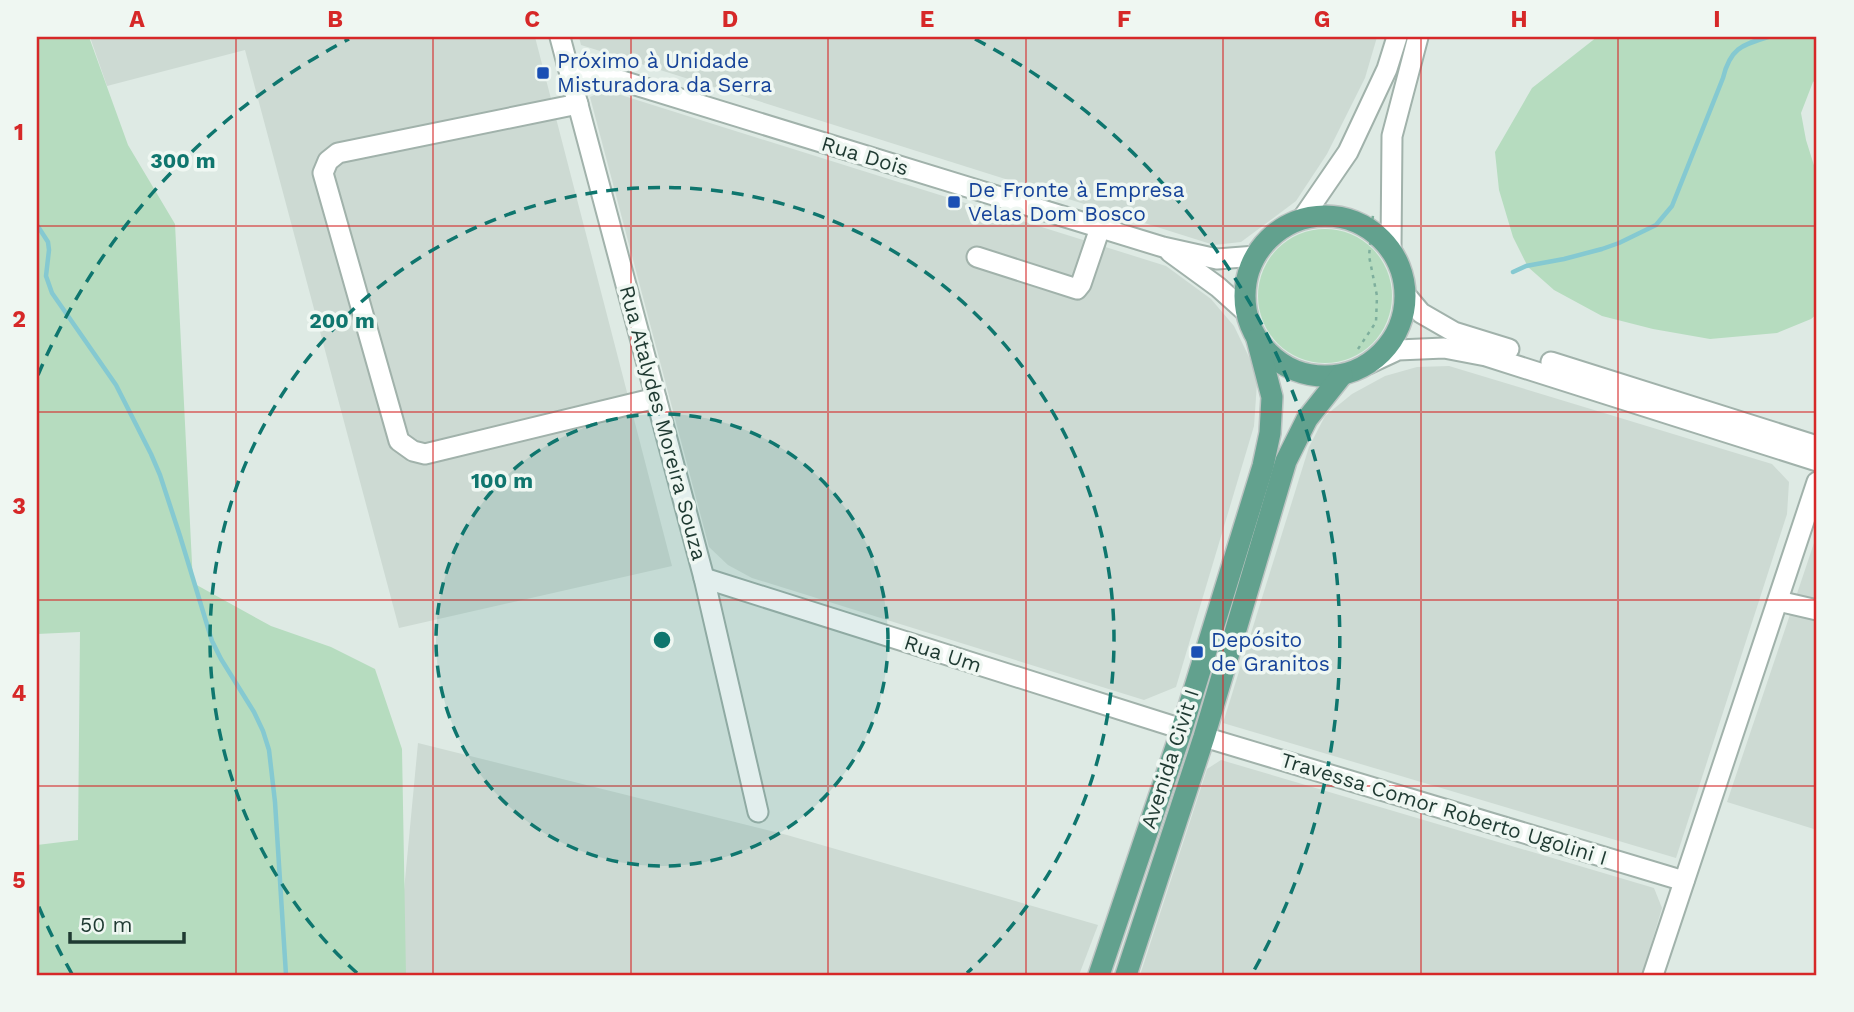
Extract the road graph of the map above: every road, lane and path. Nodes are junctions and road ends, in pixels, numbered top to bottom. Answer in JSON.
{"nodes":[{"id":1,"x":560,"y":37,"type":"edge"},
{"id":2,"x":1397,"y":37,"type":"edge"},
{"id":3,"x":1418,"y":37,"type":"edge"},
{"id":4,"x":567,"y":64,"type":"junction"},
{"id":5,"x":578,"y":104,"type":"junction"},
{"id":6,"x":1302,"y":219,"type":"junction"},
{"id":7,"x":1100,"y":228,"type":"junction"},
{"id":8,"x":1163,"y":247,"type":"junction"},
{"id":9,"x":1391,"y":249,"type":"junction"},
{"id":10,"x":1256,"y":256,"type":"junction"},
{"id":11,"x":977,"y":257,"type":"dead end"},
{"id":12,"x":1405,"y":294,"type":"junction"},
{"id":13,"x":1247,"y":313,"type":"junction"},
{"id":14,"x":1257,"y":339,"type":"junction"},
{"id":15,"x":1368,"y":364,"type":"junction"},
{"id":16,"x":1342,"y":375,"type":"junction"},
{"id":17,"x":656,"y":398,"type":"junction"},
{"id":18,"x":1817,"y":446,"type":"edge"},
{"id":19,"x":1817,"y":461,"type":"edge"},
{"id":20,"x":1817,"y":482,"type":"edge"},
{"id":21,"x":705,"y":578,"type":"junction"},
{"id":22,"x":1777,"y":601,"type":"junction"},
{"id":23,"x":1817,"y":610,"type":"edge"},
{"id":24,"x":1182,"y":729,"type":"junction"},
{"id":25,"x":1204,"y":737,"type":"junction"},
{"id":26,"x":758,"y":812,"type":"dead end"},
{"id":27,"x":1684,"y":881,"type":"junction"},
{"id":28,"x":1099,"y":975,"type":"edge"},
{"id":29,"x":1126,"y":975,"type":"edge"},
{"id":30,"x":1653,"y":975,"type":"edge"}],
"edges":[{"from":1,"to":4,"type":"street","name":"Rua Atalydes Moreira Souza"},
{"from":2,"to":6,"type":"street"},
{"from":3,"to":9,"type":"street"},
{"from":4,"to":5,"type":"street","name":"Rua Atalydes Moreira Souza"},
{"from":4,"to":7,"type":"street","name":"Rua Dois"},
{"from":5,"to":17,"type":"street","name":"Rua Atalydes Moreira Souza"},
{"from":5,"to":17,"type":"street"},
{"from":6,"to":9,"type":"main road"},
{"from":6,"to":10,"type":"main road"},
{"from":7,"to":8,"type":"street","name":"Rua Dois"},
{"from":7,"to":11,"type":"street"},
{"from":8,"to":10,"type":"street","name":"Rua Dois"},
{"from":8,"to":13,"type":"street","name":"Rua Dois"},
{"from":9,"to":12,"type":"main road"},
{"from":10,"to":13,"type":"main road"},
{"from":12,"to":15,"type":"main road"},
{"from":12,"to":18,"type":"street"},
{"from":13,"to":14,"type":"main road"},
{"from":14,"to":16,"type":"main road"},
{"from":14,"to":24,"type":"main road","name":"Avenida Civit I"},
{"from":15,"to":16,"type":"main road"},
{"from":15,"to":19,"type":"street"},
{"from":16,"to":25,"type":"main road","name":"Avenida Civit I"},
{"from":17,"to":21,"type":"street","name":"Rua Atalydes Moreira Souza"},
{"from":20,"to":22,"type":"street"},
{"from":21,"to":24,"type":"street","name":"Rua Um"},
{"from":21,"to":26,"type":"street","name":"Rua Atalydes Moreira Souza"},
{"from":22,"to":23,"type":"street"},
{"from":22,"to":27,"type":"street"},
{"from":24,"to":28,"type":"main road","name":"Avenida Civit I"},
{"from":25,"to":27,"type":"street","name":"Travessa Comor Roberto Ugolini I"},
{"from":25,"to":29,"type":"main road","name":"Avenida Civit I"},
{"from":27,"to":30,"type":"street"}]}
